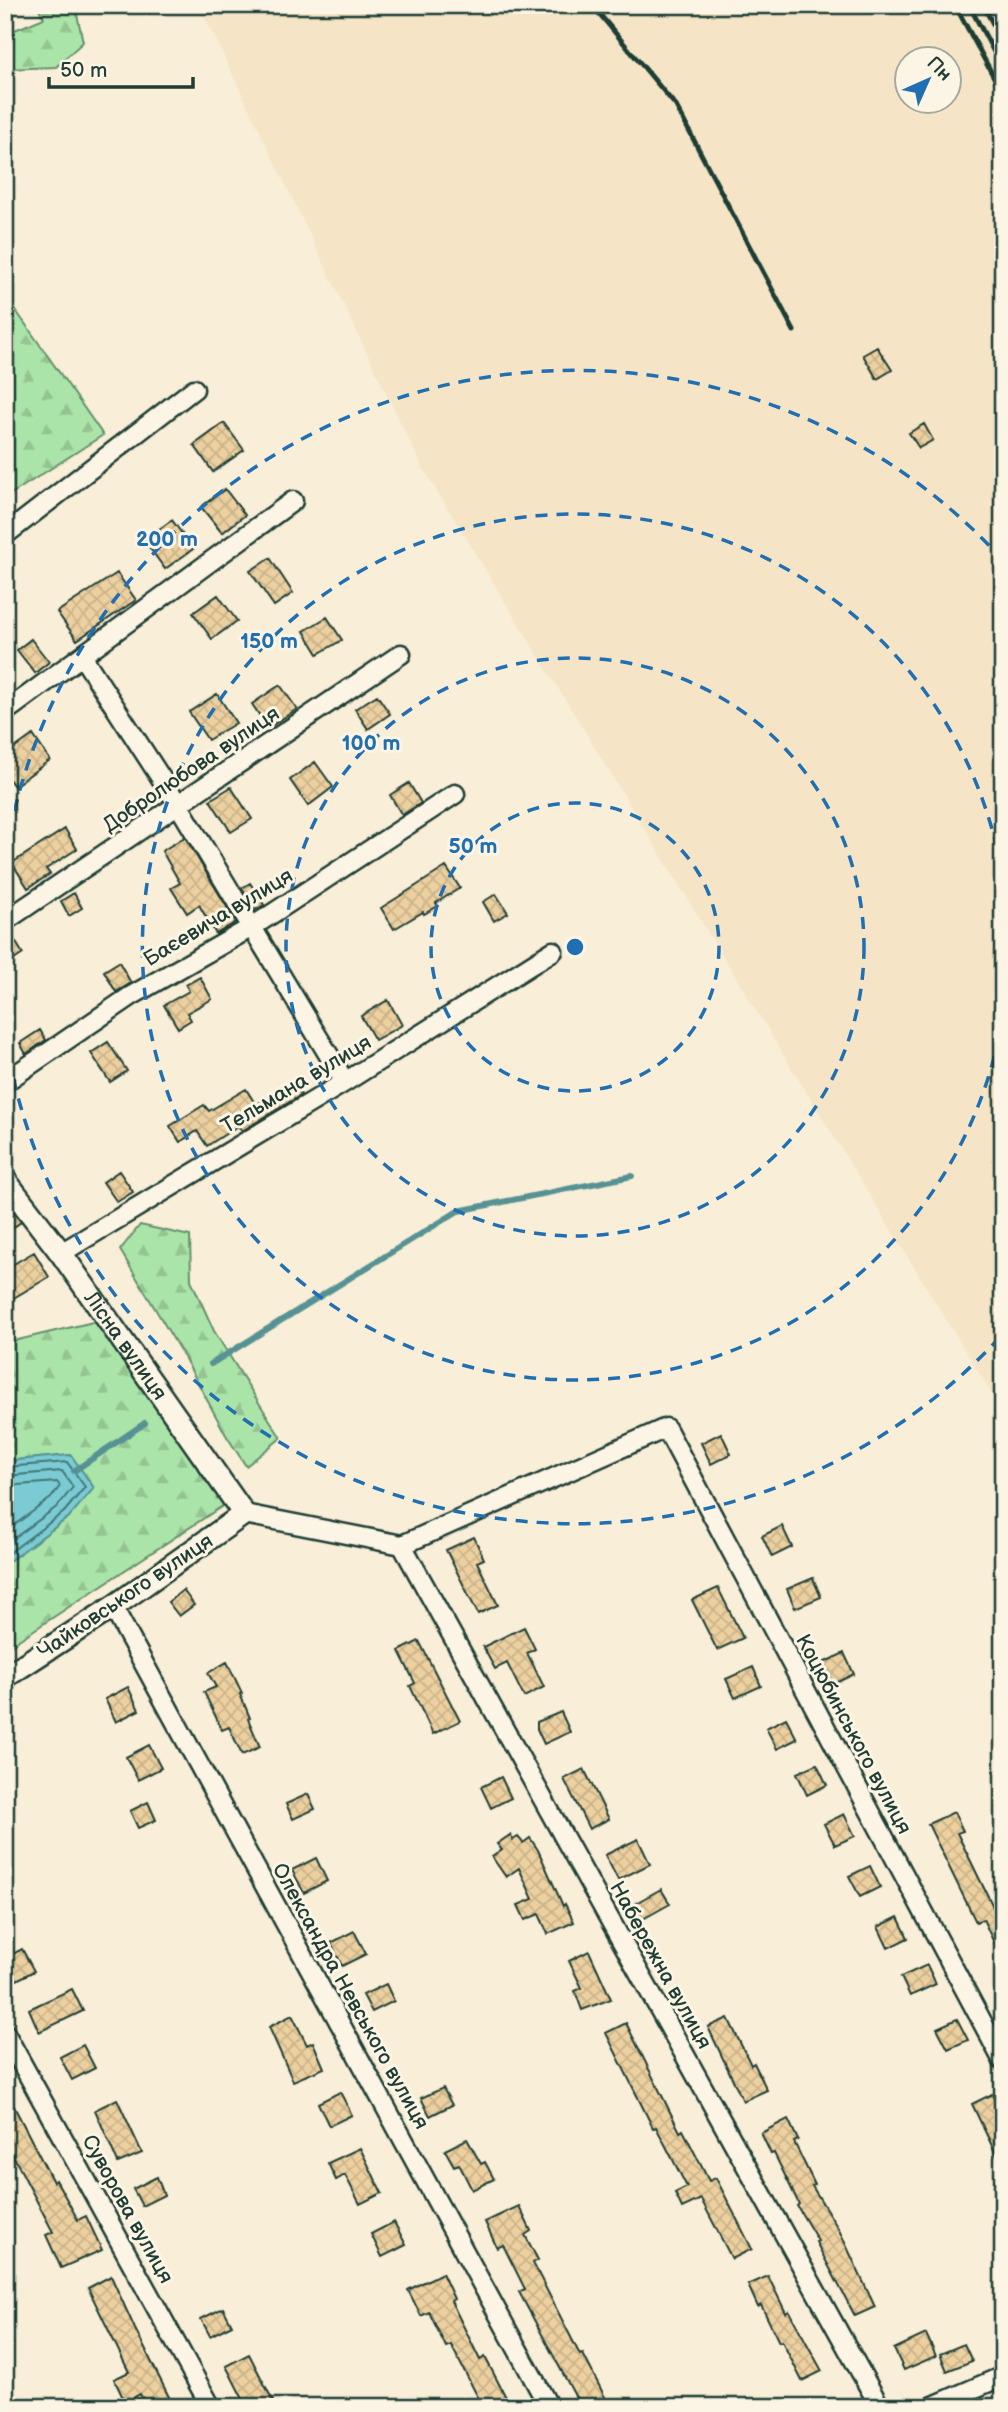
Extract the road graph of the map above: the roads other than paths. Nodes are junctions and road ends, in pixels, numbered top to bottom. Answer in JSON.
{"nodes":[{"id":1,"x":194,"y":389,"type":"dead end"},
{"id":2,"x":293,"y":501,"type":"dead end"},
{"id":3,"x":5,"y":535,"type":"edge"},
{"id":4,"x":401,"y":654,"type":"dead end"},
{"id":5,"x":82,"y":656,"type":"junction"},
{"id":6,"x":5,"y":712,"type":"edge"},
{"id":7,"x":455,"y":793,"type":"dead end"},
{"id":8,"x":179,"y":806,"type":"junction"},
{"id":9,"x":5,"y":921,"type":"edge"},
{"id":10,"x":252,"y":927,"type":"junction"},
{"id":11,"x":553,"y":951,"type":"dead end"},
{"id":12,"x":5,"y":1082,"type":"edge"},
{"id":13,"x":345,"y":1082,"type":"junction"},
{"id":14,"x":5,"y":1180,"type":"edge"},
{"id":15,"x":61,"y":1253,"type":"junction"},
{"id":16,"x":244,"y":1514,"type":"junction"},
{"id":17,"x":402,"y":1545,"type":"junction"},
{"id":18,"x":113,"y":1607,"type":"junction"},
{"id":19,"x":5,"y":1677,"type":"edge"},
{"id":20,"x":5,"y":2033,"type":"edge"},
{"id":21,"x":1003,"y":2061,"type":"edge"},
{"id":22,"x":1003,"y":2376,"type":"edge"},
{"id":23,"x":211,"y":2407,"type":"edge"},
{"id":24,"x":549,"y":2407,"type":"edge"},
{"id":25,"x":880,"y":2407,"type":"edge"},
{"id":26,"x":931,"y":2407,"type":"edge"}],
"edges":[{"from":1,"to":3,"type":"street"},
{"from":2,"to":5,"type":"street"},
{"from":4,"to":8,"type":"street","name":"Добролюбова вулиця"},
{"from":5,"to":6,"type":"street"},
{"from":5,"to":8,"type":"street"},
{"from":7,"to":10,"type":"street","name":"Баєевича вулиця"},
{"from":8,"to":9,"type":"street","name":"Добролюбова вулиця"},
{"from":8,"to":10,"type":"street"},
{"from":10,"to":12,"type":"street","name":"Баєевича вулиця"},
{"from":10,"to":13,"type":"street"},
{"from":11,"to":13,"type":"street","name":"Тельмана вулиця"},
{"from":13,"to":15,"type":"street","name":"Тельмана вулиця"},
{"from":14,"to":15,"type":"street","name":"Лісна вулиця"},
{"from":15,"to":16,"type":"street","name":"Лісна вулиця"},
{"from":16,"to":17,"type":"street"},
{"from":16,"to":18,"type":"street","name":"Чайковського вулиця"},
{"from":17,"to":21,"type":"street","name":"Коцюбинського вулиця"},
{"from":17,"to":25,"type":"street","name":"Набережна вулиця"},
{"from":18,"to":19,"type":"street","name":"Чайковського вулиця"},
{"from":18,"to":24,"type":"street","name":"Олександра Невського вулиця"},
{"from":20,"to":23,"type":"street","name":"Суворова вулиця"},
{"from":22,"to":26,"type":"street"}]}
